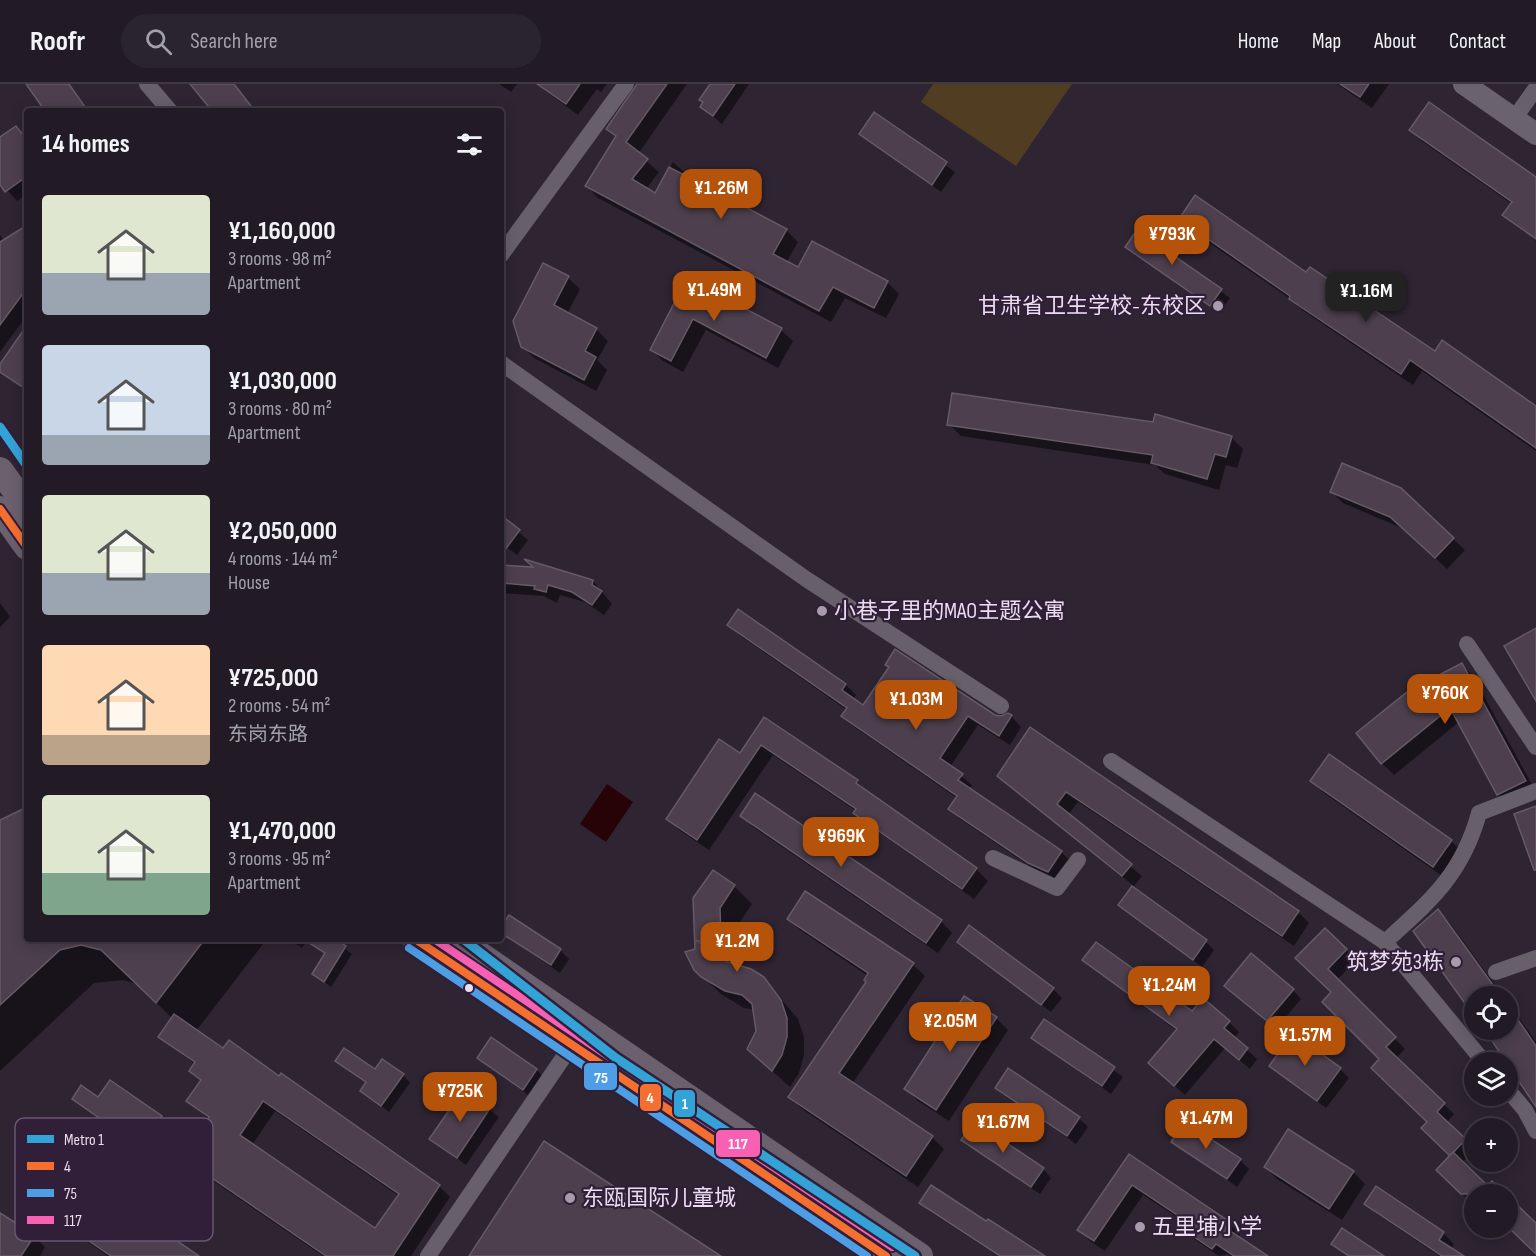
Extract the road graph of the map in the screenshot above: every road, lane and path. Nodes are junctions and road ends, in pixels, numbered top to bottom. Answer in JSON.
{"nodes":[{"id":1,"x":147,"y":84,"type":"edge"},
{"id":2,"x":626,"y":84,"type":"edge"},
{"id":3,"x":1464,"y":84,"type":"edge"},
{"id":4,"x":1536,"y":88,"type":"edge"},
{"id":5,"x":167,"y":108,"type":"edge"},
{"id":6,"x":1514,"y":119,"type":"junction"},
{"id":7,"x":1536,"y":134,"type":"edge"},
{"id":8,"x":504,"y":251,"type":"edge"},
{"id":9,"x":504,"y":365,"type":"edge"},
{"id":10,"x":0,"y":470,"type":"edge"},
{"id":11,"x":24,"y":503,"type":"edge"},
{"id":12,"x":0,"y":509,"type":"edge"},
{"id":13,"x":24,"y":543,"type":"edge"},
{"id":14,"x":1467,"y":644,"type":"dead end"},
{"id":15,"x":1001,"y":706,"type":"dead end"},
{"id":16,"x":1536,"y":747,"type":"edge"},
{"id":17,"x":1111,"y":761,"type":"dead end"},
{"id":18,"x":1536,"y":791,"type":"edge"},
{"id":19,"x":993,"y":858,"type":"dead end"},
{"id":20,"x":1078,"y":860,"type":"dead end"},
{"id":21,"x":420,"y":942,"type":"edge"},
{"id":22,"x":461,"y":942,"type":"edge"},
{"id":23,"x":1385,"y":942,"type":"junction"},
{"id":24,"x":1536,"y":958,"type":"edge"},
{"id":25,"x":1496,"y":972,"type":"dead end"},
{"id":26,"x":578,"y":1036,"type":"junction"},
{"id":27,"x":1476,"y":1052,"type":"edge"},
{"id":28,"x":1518,"y":1102,"type":"edge"},
{"id":29,"x":1536,"y":1131,"type":"edge"},
{"id":30,"x":428,"y":1256,"type":"edge"},
{"id":31,"x":886,"y":1256,"type":"edge"},
{"id":32,"x":920,"y":1256,"type":"edge"}],
"edges":[{"from":1,"to":5,"type":"street"},
{"from":2,"to":8,"type":"street"},
{"from":3,"to":6,"type":"main road"},
{"from":4,"to":6,"type":"street"},
{"from":6,"to":7,"type":"main road"},
{"from":9,"to":15,"type":"street"},
{"from":10,"to":11,"type":"main road"},
{"from":12,"to":13,"type":"main road"},
{"from":14,"to":16,"type":"street"},
{"from":17,"to":23,"type":"street"},
{"from":18,"to":23,"type":"street"},
{"from":19,"to":20,"type":"street"},
{"from":21,"to":26,"type":"main road"},
{"from":22,"to":26,"type":"main road"},
{"from":23,"to":27,"type":"street"},
{"from":24,"to":25,"type":"street"},
{"from":26,"to":30,"type":"street"},
{"from":26,"to":31,"type":"main road"},
{"from":26,"to":32,"type":"main road"},
{"from":28,"to":29,"type":"street"}]}
